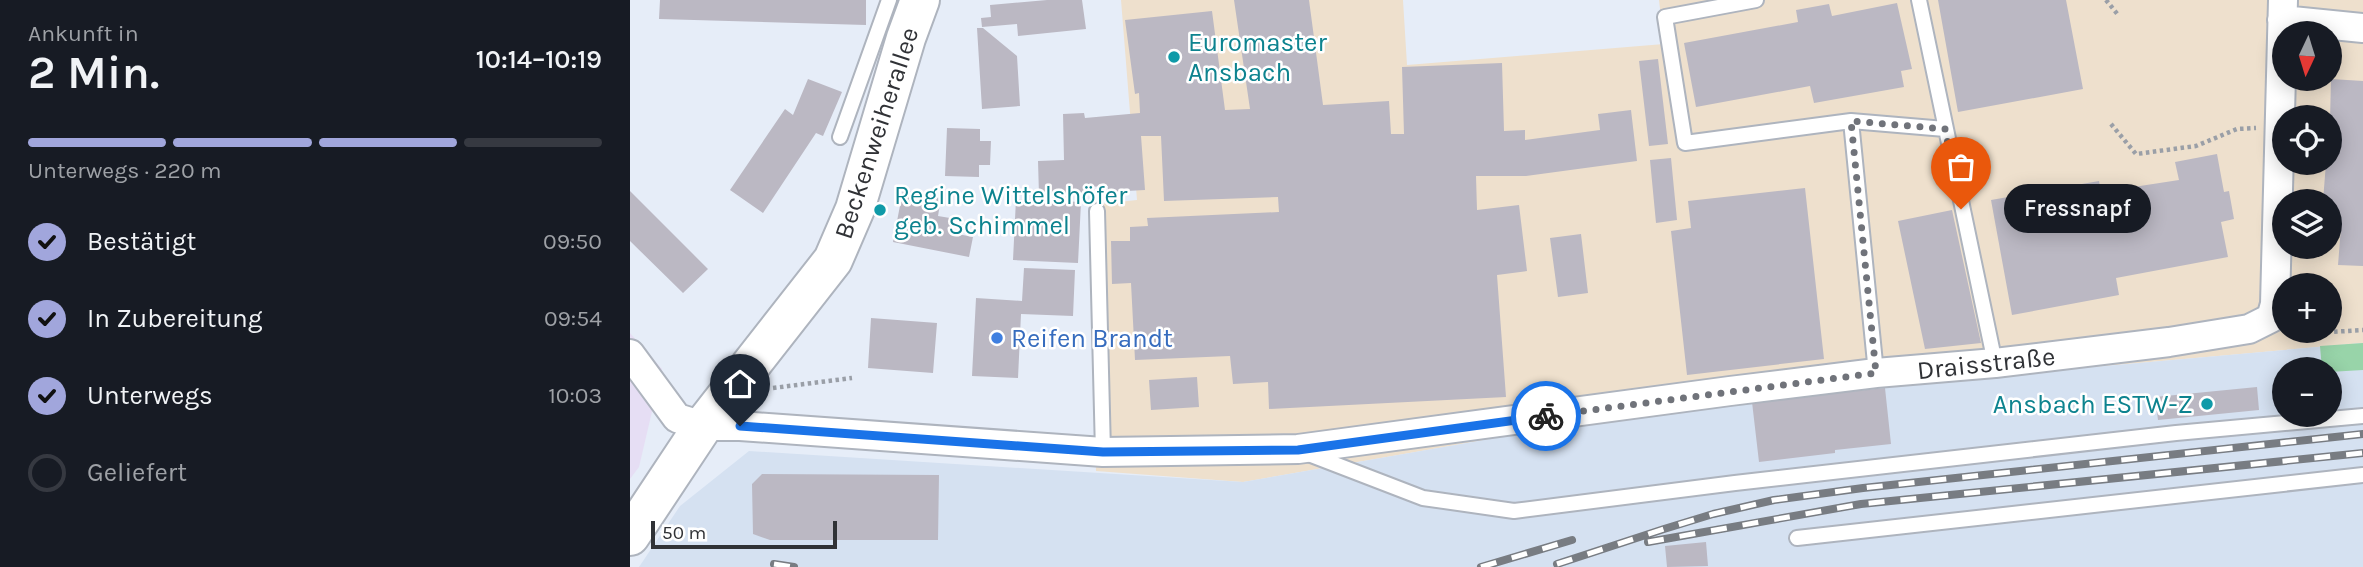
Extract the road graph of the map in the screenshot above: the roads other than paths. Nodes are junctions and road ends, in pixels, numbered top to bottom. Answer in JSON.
{"nodes":[{"id":1,"x":889,"y":0,"type":"edge"},
{"id":2,"x":920,"y":0,"type":"edge"},
{"id":3,"x":1756,"y":0,"type":"edge"},
{"id":4,"x":1919,"y":0,"type":"edge"},
{"id":5,"x":2283,"y":10,"type":"edge"},
{"id":6,"x":2363,"y":28,"type":"edge"},
{"id":7,"x":1851,"y":121,"type":"junction"},
{"id":8,"x":1945,"y":129,"type":"junction"},
{"id":9,"x":840,"y":136,"type":"dead end"},
{"id":10,"x":1097,"y":211,"type":"dead end"},
{"id":11,"x":630,"y":354,"type":"edge"},
{"id":12,"x":1995,"y":363,"type":"junction"},
{"id":13,"x":1876,"y":373,"type":"junction"},
{"id":14,"x":2363,"y":416,"type":"edge"},
{"id":15,"x":703,"y":426,"type":"junction"},
{"id":16,"x":1298,"y":450,"type":"junction"},
{"id":17,"x":1103,"y":452,"type":"junction"},
{"id":18,"x":2363,"y":475,"type":"edge"},
{"id":19,"x":630,"y":536,"type":"edge"},
{"id":20,"x":1797,"y":538,"type":"dead end"}],
"edges":[{"from":1,"to":9,"type":"lane"},
{"from":2,"to":15,"type":"main road","name":"Beckenweiherallee"},
{"from":3,"to":7,"type":"lane"},
{"from":4,"to":8,"type":"lane"},
{"from":5,"to":6,"type":"street"},
{"from":5,"to":12,"type":"street","name":"Draisstraße"},
{"from":7,"to":8,"type":"lane"},
{"from":7,"to":13,"type":"lane"},
{"from":8,"to":12,"type":"lane"},
{"from":10,"to":17,"type":"lane"},
{"from":11,"to":15,"type":"street"},
{"from":12,"to":13,"type":"street","name":"Draisstraße"},
{"from":13,"to":16,"type":"street","name":"Draisstraße"},
{"from":14,"to":16,"type":"lane","name":"Draisstraße"},
{"from":15,"to":17,"type":"street","name":"Draisstraße"},
{"from":15,"to":19,"type":"main road","name":"Beckenweiherallee"},
{"from":16,"to":17,"type":"street","name":"Draisstraße"},
{"from":18,"to":20,"type":"lane"}]}
